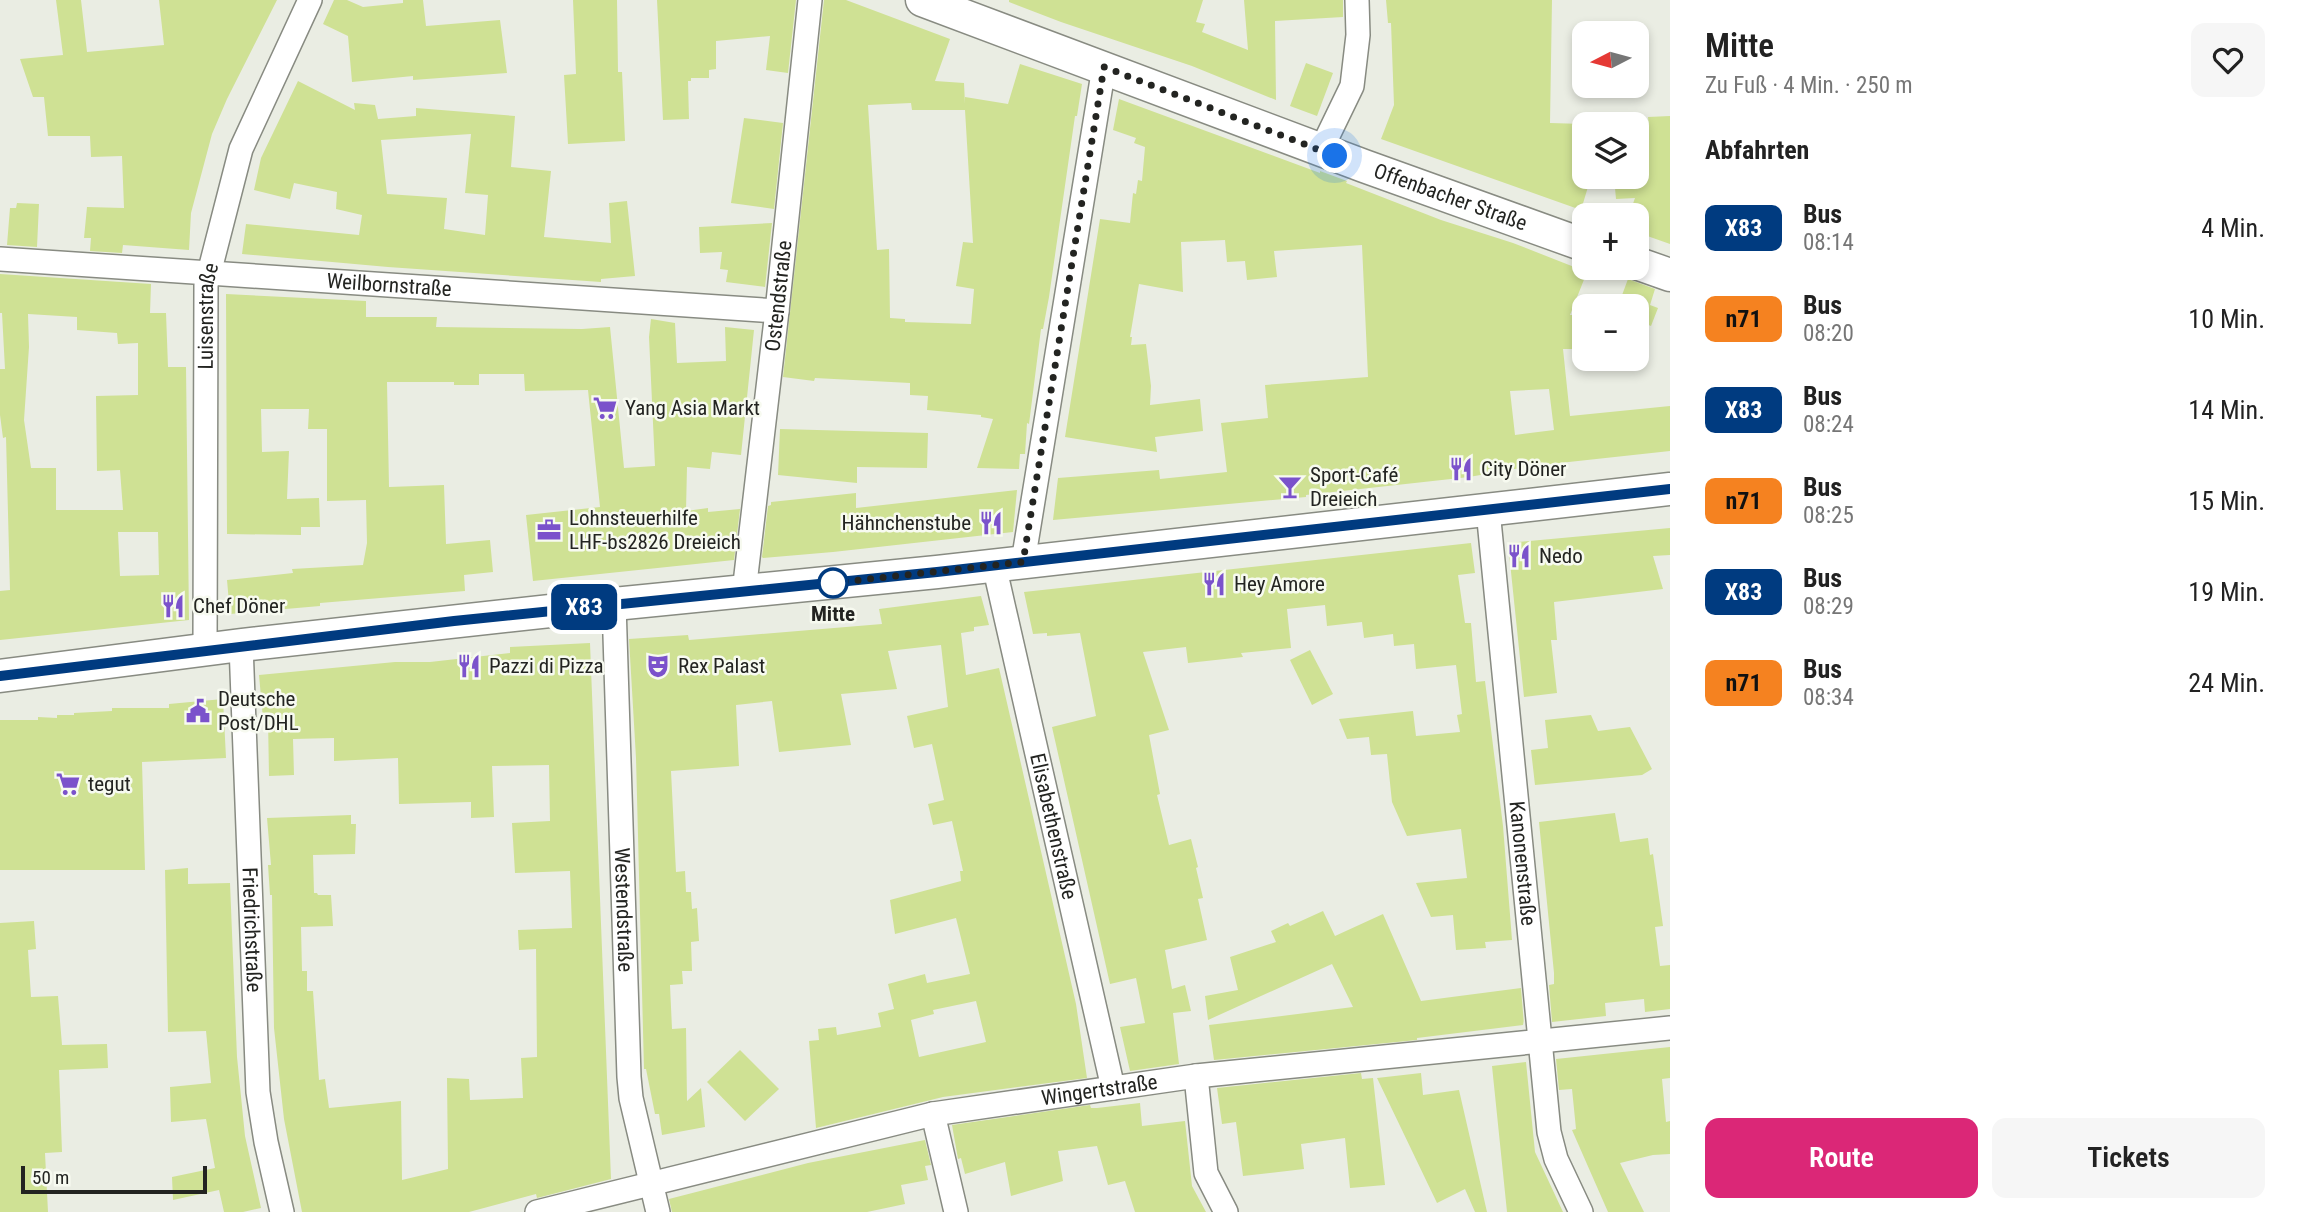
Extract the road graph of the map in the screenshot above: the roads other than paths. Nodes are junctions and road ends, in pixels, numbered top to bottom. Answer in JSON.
{"nodes":[{"id":1,"x":310,"y":0,"type":"edge"},
{"id":2,"x":810,"y":0,"type":"edge"},
{"id":3,"x":922,"y":0,"type":"edge"},
{"id":4,"x":1357,"y":0,"type":"edge"},
{"id":5,"x":1104,"y":67,"type":"junction"},
{"id":6,"x":1321,"y":150,"type":"junction"},
{"id":7,"x":1572,"y":241,"type":"edge"},
{"id":8,"x":0,"y":259,"type":"edge"},
{"id":9,"x":1649,"y":268,"type":"edge"},
{"id":10,"x":209,"y":274,"type":"junction"},
{"id":11,"x":1670,"y":275,"type":"edge"},
{"id":12,"x":777,"y":311,"type":"junction"},
{"id":13,"x":1670,"y":489,"type":"edge"},
{"id":14,"x":1488,"y":510,"type":"junction"},
{"id":15,"x":1008,"y":564,"type":"junction"},
{"id":16,"x":744,"y":592,"type":"junction"},
{"id":17,"x":614,"y":604,"type":"junction"},
{"id":18,"x":241,"y":645,"type":"junction"},
{"id":19,"x":205,"y":650,"type":"junction"},
{"id":20,"x":0,"y":676,"type":"edge"},
{"id":21,"x":1670,"y":1028,"type":"edge"},
{"id":22,"x":1541,"y":1041,"type":"junction"},
{"id":23,"x":1196,"y":1076,"type":"junction"},
{"id":24,"x":1113,"y":1088,"type":"junction"},
{"id":25,"x":933,"y":1114,"type":"junction"},
{"id":26,"x":652,"y":1185,"type":"junction"},
{"id":27,"x":282,"y":1212,"type":"edge"},
{"id":28,"x":537,"y":1212,"type":"edge"},
{"id":29,"x":658,"y":1212,"type":"edge"},
{"id":30,"x":956,"y":1212,"type":"edge"},
{"id":31,"x":1226,"y":1212,"type":"edge"},
{"id":32,"x":1581,"y":1212,"type":"edge"}],
"edges":[{"from":1,"to":10,"type":"street","name":"Luisenstraße"},
{"from":2,"to":12,"type":"street","name":"Ostendstraße"},
{"from":3,"to":5,"type":"street","name":"Offenbacher Straße"},
{"from":4,"to":6,"type":"street"},
{"from":5,"to":6,"type":"street","name":"Offenbacher Straße"},
{"from":5,"to":15,"type":"street"},
{"from":6,"to":7,"type":"street","name":"Offenbacher Straße"},
{"from":8,"to":10,"type":"street","name":"Weilbornstraße"},
{"from":9,"to":11,"type":"street"},
{"from":10,"to":12,"type":"street","name":"Weilbornstraße"},
{"from":10,"to":19,"type":"street","name":"Luisenstraße"},
{"from":12,"to":16,"type":"street","name":"Ostendstraße"},
{"from":13,"to":14,"type":"street"},
{"from":14,"to":15,"type":"street"},
{"from":14,"to":22,"type":"street","name":"Kanonenstraße"},
{"from":15,"to":16,"type":"street"},
{"from":15,"to":24,"type":"street","name":"Elisabethenstraße"},
{"from":16,"to":17,"type":"street"},
{"from":17,"to":18,"type":"street"},
{"from":17,"to":26,"type":"street","name":"Westendstraße"},
{"from":18,"to":19,"type":"street"},
{"from":18,"to":27,"type":"street","name":"Friedrichstraße"},
{"from":19,"to":20,"type":"street"},
{"from":21,"to":22,"type":"street","name":"Wingertstraße"},
{"from":22,"to":23,"type":"street","name":"Wingertstraße"},
{"from":22,"to":32,"type":"street","name":"Kanonenstraße"},
{"from":23,"to":24,"type":"street","name":"Wingertstraße"},
{"from":23,"to":31,"type":"street"},
{"from":24,"to":25,"type":"street","name":"Wingertstraße"},
{"from":25,"to":26,"type":"street","name":"Wingertstraße"},
{"from":25,"to":30,"type":"street"},
{"from":26,"to":28,"type":"street","name":"Wingertstraße"},
{"from":26,"to":29,"type":"street","name":"Westendstraße"}]}
